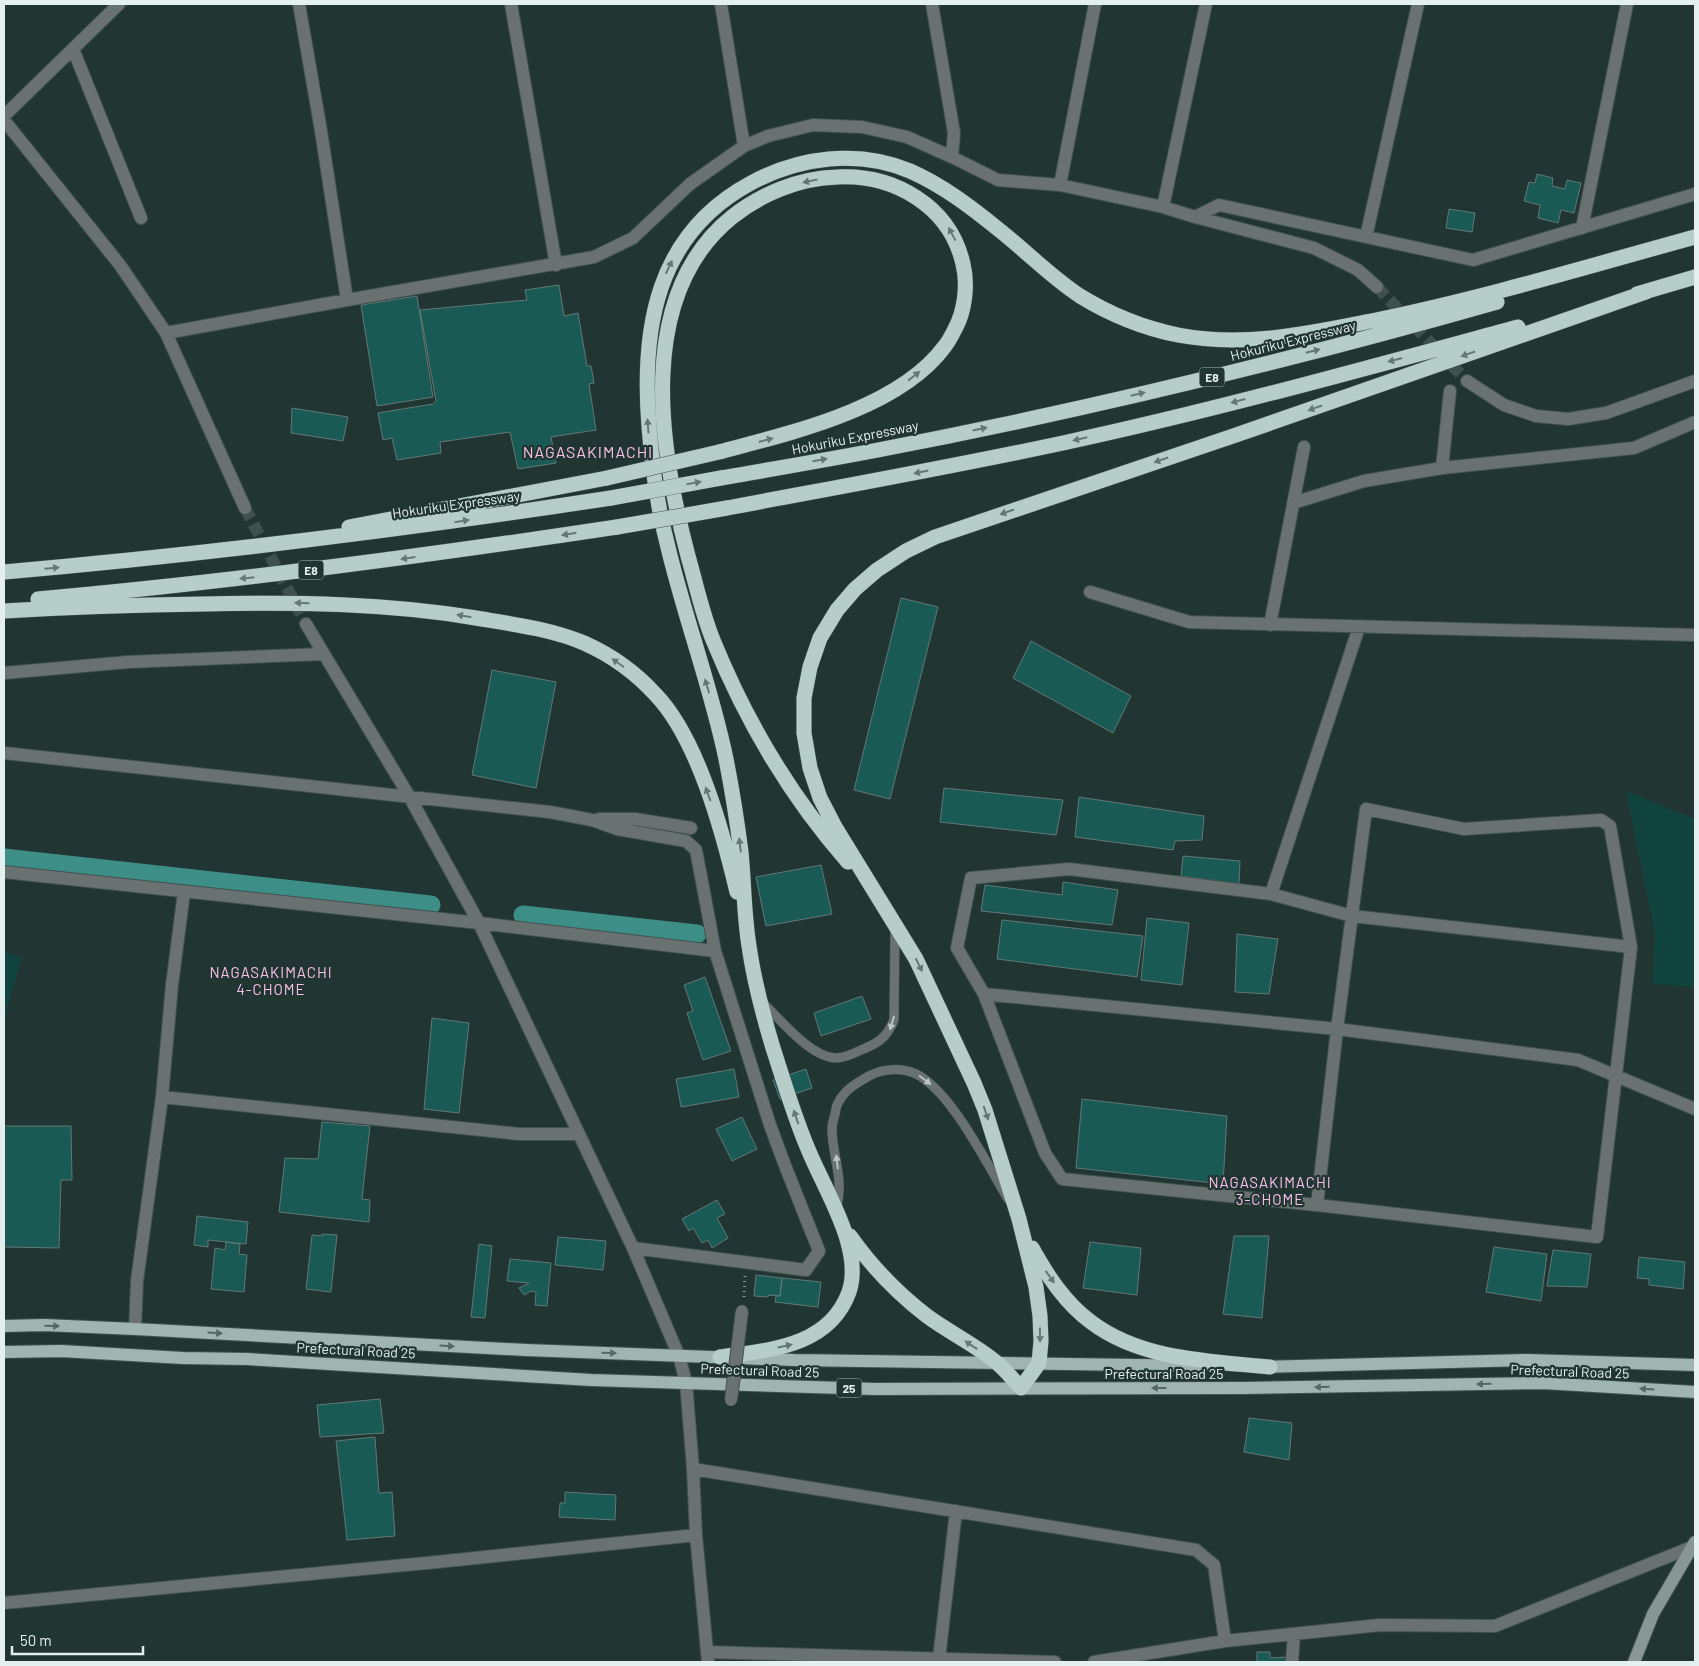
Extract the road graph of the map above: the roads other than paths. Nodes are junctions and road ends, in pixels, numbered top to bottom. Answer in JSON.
{"nodes":[{"id":1,"x":299,"y":4,"type":"edge"},
{"id":2,"x":511,"y":4,"type":"edge"},
{"id":3,"x":721,"y":4,"type":"edge"},
{"id":4,"x":932,"y":4,"type":"edge"},
{"id":5,"x":1095,"y":4,"type":"edge"},
{"id":6,"x":1206,"y":4,"type":"edge"},
{"id":7,"x":1418,"y":4,"type":"edge"},
{"id":8,"x":1627,"y":4,"type":"edge"},
{"id":9,"x":113,"y":6,"type":"edge"},
{"id":10,"x":73,"y":49,"type":"junction"},
{"id":11,"x":4,"y":118,"type":"edge"},
{"id":12,"x":744,"y":146,"type":"junction"},
{"id":13,"x":952,"y":157,"type":"junction"},
{"id":14,"x":1060,"y":185,"type":"junction"},
{"id":15,"x":1695,"y":194,"type":"edge"},
{"id":16,"x":1163,"y":207,"type":"junction"},
{"id":17,"x":1195,"y":217,"type":"junction"},
{"id":18,"x":141,"y":218,"type":"dead end"},
{"id":19,"x":1582,"y":228,"type":"junction"},
{"id":20,"x":1366,"y":237,"type":"junction"},
{"id":21,"x":1695,"y":237,"type":"edge"},
{"id":22,"x":1695,"y":246,"type":"edge"},
{"id":23,"x":556,"y":265,"type":"junction"},
{"id":24,"x":1695,"y":277,"type":"edge"},
{"id":25,"x":1376,"y":287,"type":"tunnel mouth"},
{"id":26,"x":1646,"y":292,"type":"junction"},
{"id":27,"x":346,"y":300,"type":"junction"},
{"id":28,"x":166,"y":333,"type":"junction"},
{"id":29,"x":1467,"y":381,"type":"tunnel mouth"},
{"id":30,"x":1695,"y":381,"type":"edge"},
{"id":31,"x":1450,"y":391,"type":"dead end"},
{"id":32,"x":1695,"y":422,"type":"edge"},
{"id":33,"x":1304,"y":447,"type":"dead end"},
{"id":34,"x":1442,"y":468,"type":"junction"},
{"id":35,"x":1293,"y":503,"type":"junction"},
{"id":36,"x":245,"y":508,"type":"tunnel mouth"},
{"id":37,"x":274,"y":545,"type":"junction"},
{"id":38,"x":4,"y":572,"type":"edge"},
{"id":39,"x":1090,"y":592,"type":"dead end"},
{"id":40,"x":4,"y":602,"type":"edge"},
{"id":41,"x":4,"y":611,"type":"edge"},
{"id":42,"x":306,"y":624,"type":"tunnel mouth"},
{"id":43,"x":1270,"y":625,"type":"junction"},
{"id":44,"x":1359,"y":627,"type":"junction"},
{"id":45,"x":1695,"y":635,"type":"edge"},
{"id":46,"x":323,"y":654,"type":"junction"},
{"id":47,"x":4,"y":673,"type":"edge"},
{"id":48,"x":4,"y":753,"type":"edge"},
{"id":49,"x":409,"y":796,"type":"junction"},
{"id":50,"x":592,"y":820,"type":"junction"},
{"id":51,"x":691,"y":828,"type":"dead end"},
{"id":52,"x":4,"y":872,"type":"edge"},
{"id":53,"x":184,"y":892,"type":"junction"},
{"id":54,"x":1271,"y":894,"type":"junction"},
{"id":55,"x":877,"y":895,"type":"junction"},
{"id":56,"x":1352,"y":916,"type":"junction"},
{"id":57,"x":479,"y":923,"type":"junction"},
{"id":58,"x":895,"y":923,"type":"junction"},
{"id":59,"x":748,"y":942,"type":"junction"},
{"id":60,"x":1631,"y":947,"type":"junction"},
{"id":61,"x":715,"y":951,"type":"junction"},
{"id":62,"x":984,"y":994,"type":"junction"},
{"id":63,"x":758,"y":997,"type":"junction"},
{"id":64,"x":1337,"y":1029,"type":"junction"},
{"id":65,"x":1616,"y":1077,"type":"junction"},
{"id":66,"x":162,"y":1097,"type":"junction"},
{"id":67,"x":1695,"y":1109,"type":"edge"},
{"id":68,"x":579,"y":1134,"type":"junction"},
{"id":69,"x":1317,"y":1205,"type":"junction"},
{"id":70,"x":835,"y":1210,"type":"junction"},
{"id":71,"x":1019,"y":1219,"type":"junction"},
{"id":72,"x":633,"y":1248,"type":"junction"},
{"id":73,"x":742,"y":1311,"type":"road end"},
{"id":74,"x":4,"y":1326,"type":"edge"},
{"id":75,"x":135,"y":1329,"type":"junction"},
{"id":76,"x":4,"y":1352,"type":"edge"},
{"id":77,"x":680,"y":1356,"type":"junction"},
{"id":78,"x":720,"y":1357,"type":"junction"},
{"id":79,"x":998,"y":1363,"type":"junction"},
{"id":80,"x":1039,"y":1363,"type":"junction"},
{"id":81,"x":1695,"y":1365,"type":"edge"},
{"id":82,"x":1270,"y":1367,"type":"junction"},
{"id":83,"x":686,"y":1382,"type":"junction"},
{"id":84,"x":1021,"y":1388,"type":"junction"},
{"id":85,"x":1695,"y":1392,"type":"edge"},
{"id":86,"x":731,"y":1400,"type":"dead end"},
{"id":87,"x":693,"y":1469,"type":"junction"},
{"id":88,"x":956,"y":1511,"type":"junction"},
{"id":89,"x":696,"y":1535,"type":"junction"},
{"id":90,"x":1693,"y":1544,"type":"edge"},
{"id":91,"x":4,"y":1603,"type":"edge"},
{"id":92,"x":1294,"y":1634,"type":"junction"},
{"id":93,"x":1225,"y":1641,"type":"junction"},
{"id":94,"x":708,"y":1657,"type":"edge"},
{"id":95,"x":939,"y":1659,"type":"junction"},
{"id":96,"x":1055,"y":1662,"type":"edge"},
{"id":97,"x":1094,"y":1662,"type":"edge"},
{"id":98,"x":1292,"y":1662,"type":"edge"},
{"id":99,"x":1634,"y":1662,"type":"edge"}],
"edges":[{"from":1,"to":27,"type":"street"},
{"from":2,"to":23,"type":"street"},
{"from":3,"to":12,"type":"street"},
{"from":4,"to":13,"type":"street"},
{"from":5,"to":14,"type":"street"},
{"from":6,"to":16,"type":"street"},
{"from":7,"to":20,"type":"street"},
{"from":8,"to":19,"type":"street"},
{"from":9,"to":10,"type":"street"},
{"from":10,"to":11,"type":"street"},
{"from":10,"to":18,"type":"street"},
{"from":11,"to":28,"type":"street"},
{"from":12,"to":13,"type":"street"},
{"from":12,"to":23,"type":"street"},
{"from":13,"to":14,"type":"street"},
{"from":14,"to":16,"type":"street"},
{"from":15,"to":19,"type":"street"},
{"from":16,"to":17,"type":"street"},
{"from":17,"to":20,"type":"street"},
{"from":17,"to":25,"type":"street"},
{"from":19,"to":20,"type":"street"},
{"from":59,"to":21,"type":"highway","one_way":true},
{"from":37,"to":22,"type":"highway","name":"Hokuriku Expressway","number":"E8","one_way":true,"bridge":true},
{"from":23,"to":27,"type":"street"},
{"from":24,"to":26,"type":"highway","number":"E8"},
{"from":26,"to":40,"type":"highway","number":"E8","one_way":true,"bridge":true},
{"from":26,"to":55,"type":"highway","one_way":true},
{"from":27,"to":28,"type":"street"},
{"from":28,"to":36,"type":"street"},
{"from":29,"to":30,"type":"street"},
{"from":31,"to":34,"type":"street"},
{"from":32,"to":34,"type":"street"},
{"from":33,"to":35,"type":"street"},
{"from":34,"to":35,"type":"street"},
{"from":35,"to":43,"type":"street"},
{"from":38,"to":37,"type":"highway","name":"Hokuriku Expressway","number":"E8","one_way":true},
{"from":37,"to":55,"type":"highway","one_way":true,"bridge":true},
{"from":39,"to":43,"type":"street"},
{"from":59,"to":41,"type":"highway","one_way":true},
{"from":42,"to":46,"type":"street"},
{"from":43,"to":44,"type":"street"},
{"from":44,"to":45,"type":"street"},
{"from":44,"to":54,"type":"street"},
{"from":46,"to":47,"type":"street"},
{"from":46,"to":49,"type":"street"},
{"from":48,"to":49,"type":"street"},
{"from":49,"to":50,"type":"street"},
{"from":49,"to":57,"type":"street"},
{"from":50,"to":51,"type":"street"},
{"from":50,"to":61,"type":"street"},
{"from":52,"to":53,"type":"street"},
{"from":53,"to":57,"type":"street"},
{"from":53,"to":66,"type":"street"},
{"from":54,"to":56,"type":"street"},
{"from":54,"to":62,"type":"street"},
{"from":55,"to":58,"type":"highway"},
{"from":56,"to":60,"type":"street"},
{"from":56,"to":60,"type":"street"},
{"from":56,"to":64,"type":"street"},
{"from":57,"to":61,"type":"street"},
{"from":57,"to":68,"type":"street"},
{"from":58,"to":63,"type":"lane","one_way":true},
{"from":58,"to":71,"type":"highway","one_way":true},
{"from":59,"to":63,"type":"highway"},
{"from":60,"to":65,"type":"street"},
{"from":61,"to":72,"type":"street"},
{"from":62,"to":64,"type":"street"},
{"from":62,"to":69,"type":"street"},
{"from":70,"to":63,"type":"highway","one_way":true},
{"from":64,"to":65,"type":"street"},
{"from":64,"to":69,"type":"street"},
{"from":65,"to":67,"type":"street"},
{"from":65,"to":69,"type":"street"},
{"from":66,"to":68,"type":"street"},
{"from":66,"to":75,"type":"street"},
{"from":68,"to":72,"type":"street"},
{"from":70,"to":71,"type":"lane","one_way":true},
{"from":78,"to":70,"type":"highway","one_way":true},
{"from":79,"to":70,"type":"highway","one_way":true},
{"from":71,"to":80,"type":"highway","one_way":true},
{"from":71,"to":82,"type":"highway","one_way":true},
{"from":72,"to":77,"type":"street"},
{"from":73,"to":86,"type":"street","bridge":true},
{"from":74,"to":75,"type":"main road","name":"Prefectural Road 25","number":"25","one_way":true},
{"from":75,"to":77,"type":"main road","name":"Prefectural Road 25","number":"25","one_way":true},
{"from":76,"to":83,"type":"main road","name":"Prefectural Road 25","number":"25"},
{"from":77,"to":78,"type":"main road","name":"Prefectural Road 25","number":"25"},
{"from":77,"to":83,"type":"street"},
{"from":78,"to":79,"type":"main road","name":"Prefectural Road 25","number":"25"},
{"from":79,"to":80,"type":"main road","name":"Prefectural Road 25","number":"25"},
{"from":79,"to":84,"type":"highway"},
{"from":80,"to":82,"type":"main road","name":"Prefectural Road 25","number":"25"},
{"from":80,"to":84,"type":"highway"},
{"from":81,"to":82,"type":"main road","name":"Prefectural Road 25","number":"25"},
{"from":83,"to":84,"type":"main road","name":"Prefectural Road 25","number":"25"},
{"from":83,"to":87,"type":"street"},
{"from":85,"to":84,"type":"main road","name":"Prefectural Road 25","number":"25","one_way":true},
{"from":87,"to":88,"type":"street"},
{"from":87,"to":89,"type":"street"},
{"from":88,"to":93,"type":"street"},
{"from":88,"to":95,"type":"street"},
{"from":89,"to":91,"type":"street"},
{"from":89,"to":94,"type":"street"},
{"from":90,"to":92,"type":"street"},
{"from":90,"to":99,"type":"street"},
{"from":92,"to":93,"type":"street"},
{"from":92,"to":98,"type":"street"},
{"from":93,"to":97,"type":"street"},
{"from":94,"to":95,"type":"street"},
{"from":95,"to":96,"type":"street"}]}
